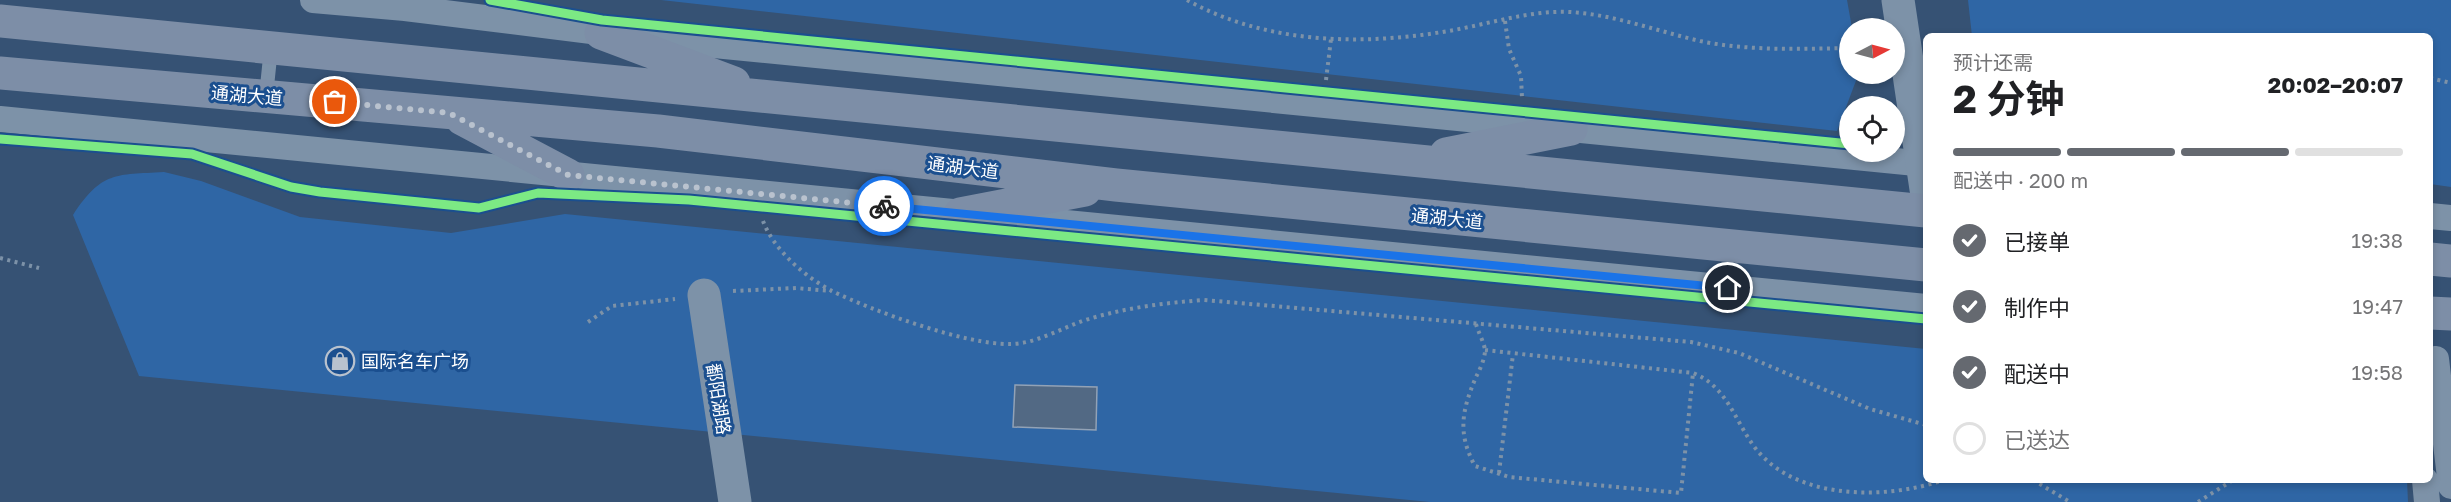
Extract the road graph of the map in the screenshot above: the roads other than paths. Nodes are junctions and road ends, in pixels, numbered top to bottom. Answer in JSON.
{"nodes":[{"id":1,"x":312,"y":0,"type":"edge"},
{"id":2,"x":1898,"y":0,"type":"edge"},
{"id":3,"x":0,"y":21,"type":"edge"},
{"id":4,"x":601,"y":33,"type":"junction"},
{"id":5,"x":271,"y":48,"type":"junction"},
{"id":6,"x":0,"y":73,"type":"edge"},
{"id":7,"x":266,"y":96,"type":"junction"},
{"id":8,"x":775,"y":99,"type":"junction"},
{"id":9,"x":449,"y":113,"type":"junction"},
{"id":10,"x":0,"y":119,"type":"edge"},
{"id":11,"x":1570,"y":129,"type":"junction"},
{"id":12,"x":1923,"y":160,"type":"edge"},
{"id":13,"x":1411,"y":161,"type":"junction"},
{"id":14,"x":1923,"y":173,"type":"edge"},
{"id":15,"x":568,"y":175,"type":"junction"},
{"id":16,"x":1116,"y":185,"type":"junction"},
{"id":17,"x":1923,"y":211,"type":"edge"},
{"id":18,"x":960,"y":214,"type":"junction"},
{"id":19,"x":2433,"y":216,"type":"edge"},
{"id":20,"x":2451,"y":218,"type":"edge"},
{"id":21,"x":2433,"y":259,"type":"edge"},
{"id":22,"x":2451,"y":261,"type":"edge"},
{"id":23,"x":1923,"y":265,"type":"edge"},
{"id":24,"x":1923,"y":307,"type":"edge"},
{"id":25,"x":2433,"y":313,"type":"edge"},
{"id":26,"x":2451,"y":314,"type":"edge"},
{"id":27,"x":2439,"y":359,"type":"edge"},
{"id":28,"x":2425,"y":483,"type":"edge"},
{"id":29,"x":2451,"y":486,"type":"edge"},
{"id":30,"x":714,"y":502,"type":"edge"},
{"id":31,"x":735,"y":502,"type":"edge"},
{"id":32,"x":2427,"y":502,"type":"edge"}],
"edges":[{"from":1,"to":4,"type":"street"},
{"from":2,"to":12,"type":"street"},
{"from":3,"to":5,"type":"main road"},
{"from":4,"to":8,"type":"main road"},
{"from":4,"to":11,"type":"street"},
{"from":5,"to":7,"type":"lane"},
{"from":5,"to":8,"type":"main road"},
{"from":6,"to":7,"type":"main road","name":"通湖大道"},
{"from":7,"to":9,"type":"main road","name":"通湖大道"},
{"from":8,"to":13,"type":"main road"},
{"from":9,"to":15,"type":"main road"},
{"from":9,"to":16,"type":"main road","name":"通湖大道"},
{"from":10,"to":15,"type":"street"},
{"from":11,"to":13,"type":"main road"},
{"from":11,"to":14,"type":"street"},
{"from":13,"to":17,"type":"main road"},
{"from":15,"to":18,"type":"street"},
{"from":16,"to":18,"type":"main road"},
{"from":16,"to":23,"type":"main road","name":"通湖大道"},
{"from":18,"to":24,"type":"street"},
{"from":19,"to":20,"type":"street"},
{"from":21,"to":22,"type":"main road"},
{"from":25,"to":26,"type":"main road"},
{"from":27,"to":29,"type":"street"},
{"from":28,"to":32,"type":"street"},
{"from":30,"to":31,"type":"street","name":"鄱阳湖路"}]}
